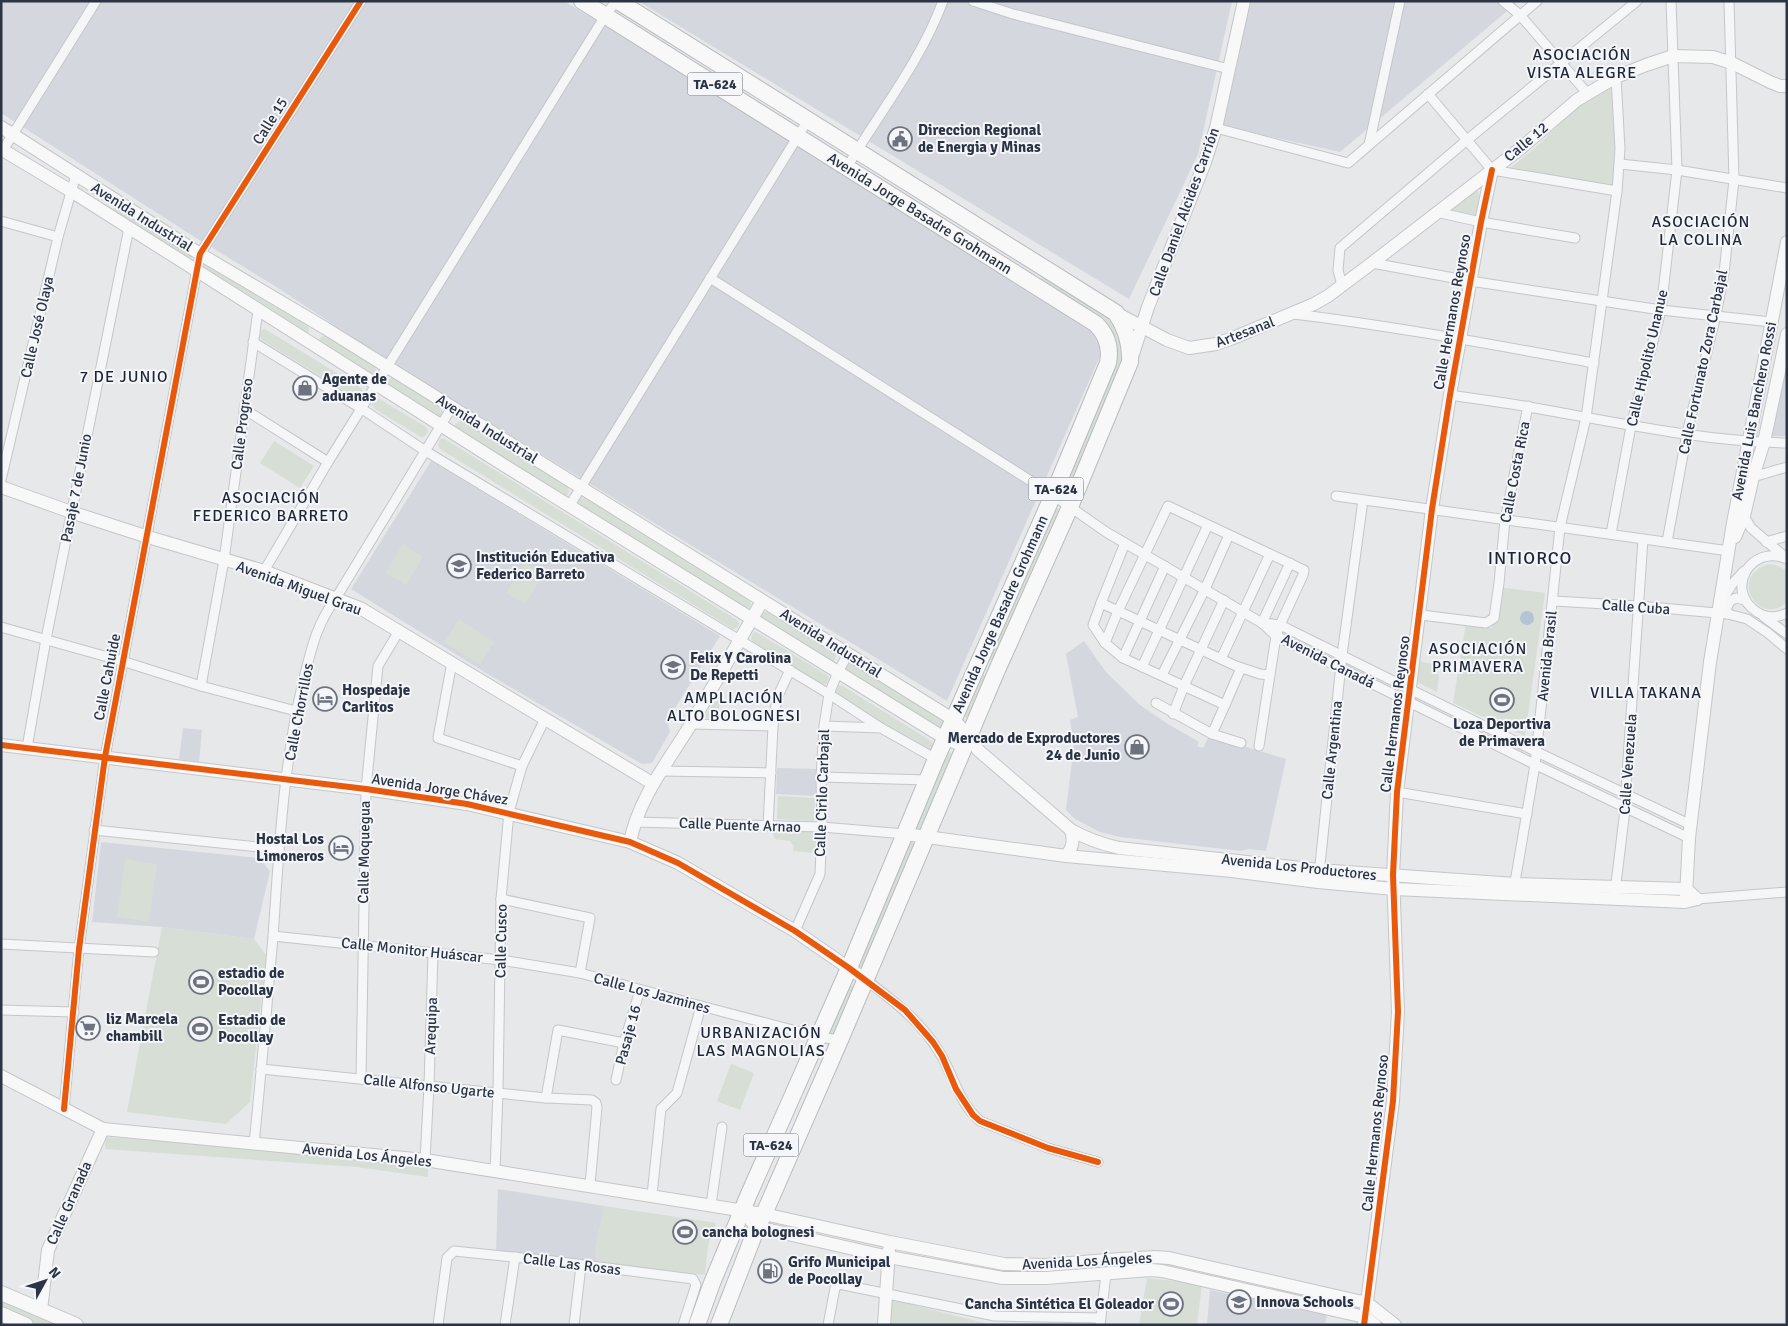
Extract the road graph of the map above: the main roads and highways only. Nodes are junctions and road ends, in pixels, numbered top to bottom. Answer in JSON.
{"nodes":[{"id":1,"x":582,"y":1,"type":"edge"},
{"id":2,"x":617,"y":1,"type":"edge"},
{"id":3,"x":1043,"y":268,"type":"junction"},
{"id":4,"x":1033,"y":285,"type":"junction"},
{"id":5,"x":981,"y":662,"type":"junction"},
{"id":6,"x":997,"y":670,"type":"junction"},
{"id":7,"x":704,"y":1284,"type":"junction"},
{"id":8,"x":732,"y":1289,"type":"junction"},
{"id":9,"x":1,"y":1293,"type":"edge"},
{"id":10,"x":1,"y":1314,"type":"edge"},
{"id":11,"x":26,"y":1325,"type":"edge"},
{"id":12,"x":76,"y":1325,"type":"edge"},
{"id":13,"x":697,"y":1325,"type":"edge"},
{"id":14,"x":719,"y":1325,"type":"edge"}],
"edges":[{"from":1,"to":4,"type":"highway","name":"Avenida Jorge Basadre Grohmann","number":"TA-624"},
{"from":2,"to":3,"type":"highway","name":"Avenida Jorge Basadre Grohmann","number":"TA-624"},
{"from":3,"to":4,"type":"highway"},
{"from":3,"to":6,"type":"highway","name":"Avenida Jorge Basadre Grohmann","number":"TA-624"},
{"from":4,"to":5,"type":"highway","name":"Avenida Jorge Basadre Grohmann","number":"TA-624"},
{"from":5,"to":6,"type":"highway"},
{"from":5,"to":7,"type":"highway","name":"Avenida Jorge Basadre Grohmann","number":"TA-624"},
{"from":6,"to":8,"type":"highway","name":"Avenida Jorge Basadre Grohmann","number":"TA-624"},
{"from":7,"to":8,"type":"highway"},
{"from":7,"to":13,"type":"highway","name":"Avenida Jorge Basadre Grohmann","number":"TA-624"},
{"from":8,"to":14,"type":"highway","name":"Avenida Jorge Basadre Grohmann","number":"TA-624"},
{"from":9,"to":12,"type":"main road"},
{"from":10,"to":11,"type":"main road"}]}
